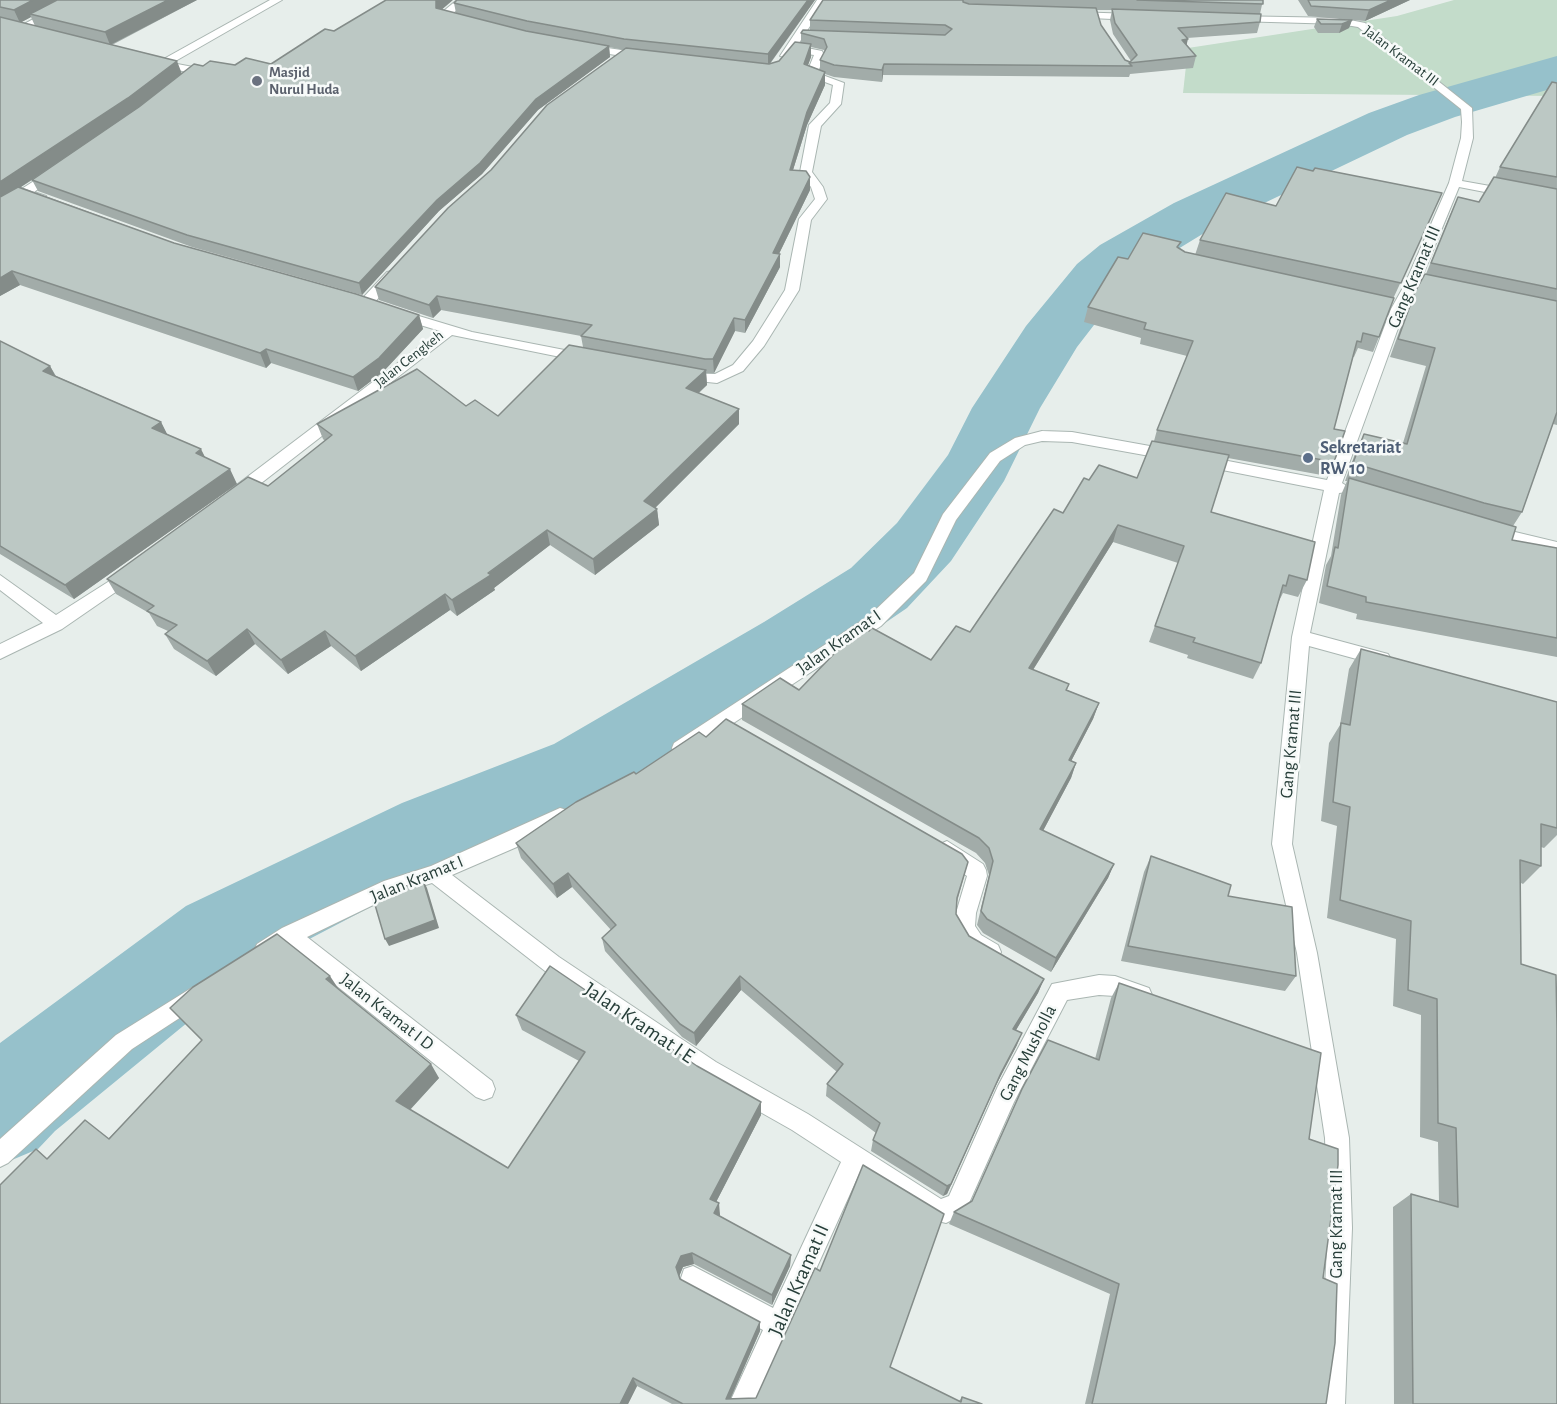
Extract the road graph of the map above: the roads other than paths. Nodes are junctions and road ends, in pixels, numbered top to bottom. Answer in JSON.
{"nodes":[{"id":1,"x":76,"y":0,"type":"edge"},
{"id":2,"x":277,"y":0,"type":"edge"},
{"id":3,"x":463,"y":0,"type":"edge"},
{"id":4,"x":822,"y":0,"type":"edge"},
{"id":5,"x":1094,"y":0,"type":"edge"},
{"id":6,"x":1057,"y":14,"type":"edge"},
{"id":7,"x":1144,"y":17,"type":"edge"},
{"id":8,"x":1221,"y":18,"type":"edge"},
{"id":9,"x":1102,"y":20,"type":"junction"},
{"id":10,"x":470,"y":24,"type":"edge"},
{"id":11,"x":45,"y":34,"type":"edge"},
{"id":12,"x":800,"y":36,"type":"junction"},
{"id":13,"x":812,"y":37,"type":"edge"},
{"id":14,"x":571,"y":45,"type":"edge"},
{"id":15,"x":791,"y":48,"type":"junction"},
{"id":16,"x":625,"y":55,"type":"junction"},
{"id":17,"x":658,"y":58,"type":"edge"},
{"id":18,"x":144,"y":60,"type":"edge"},
{"id":19,"x":779,"y":63,"type":"edge"},
{"id":20,"x":162,"y":64,"type":"junction"},
{"id":21,"x":606,"y":68,"type":"edge"},
{"id":22,"x":172,"y":90,"type":"edge"},
{"id":23,"x":1466,"y":108,"type":"joint"},
{"id":24,"x":67,"y":165,"type":"edge"},
{"id":25,"x":1455,"y":183,"type":"junction"},
{"id":26,"x":1557,"y":202,"type":"edge"},
{"id":27,"x":56,"y":205,"type":"edge"},
{"id":28,"x":403,"y":262,"type":"edge"},
{"id":29,"x":449,"y":331,"type":"junction"},
{"id":30,"x":600,"y":360,"type":"edge"},
{"id":31,"x":665,"y":373,"type":"edge"},
{"id":32,"x":1333,"y":485,"type":"junction"},
{"id":33,"x":1355,"y":491,"type":"edge"},
{"id":34,"x":225,"y":503,"type":"edge"},
{"id":35,"x":1472,"y":528,"type":"edge"},
{"id":36,"x":1557,"y":548,"type":"edge"},
{"id":37,"x":146,"y":562,"type":"edge"},
{"id":38,"x":0,"y":581,"type":"edge"},
{"id":39,"x":56,"y":624,"type":"junction"},
{"id":40,"x":1301,"y":637,"type":"junction"},
{"id":41,"x":0,"y":652,"type":"edge"},
{"id":42,"x":1401,"y":664,"type":"edge"},
{"id":43,"x":723,"y":721,"type":"junction"},
{"id":44,"x":741,"y":731,"type":"edge"},
{"id":45,"x":663,"y":759,"type":"edge"},
{"id":46,"x":575,"y":808,"type":"edge"},
{"id":47,"x":927,"y":838,"type":"edge"},
{"id":48,"x":435,"y":873,"type":"junction"},
{"id":49,"x":290,"y":935,"type":"junction"},
{"id":50,"x":250,"y":960,"type":"edge"},
{"id":51,"x":1012,"y":964,"type":"edge"},
{"id":52,"x":212,"y":985,"type":"edge"},
{"id":53,"x":1159,"y":1001,"type":"edge"},
{"id":54,"x":1303,"y":1049,"type":"edge"},
{"id":55,"x":1325,"y":1056,"type":"junction"},
{"id":56,"x":484,"y":1089,"type":"dead end"},
{"id":57,"x":0,"y":1155,"type":"edge"},
{"id":58,"x":855,"y":1157,"type":"junction"},
{"id":59,"x":693,"y":1278,"type":"edge"},
{"id":60,"x":779,"y":1326,"type":"junction"},
{"id":61,"x":742,"y":1404,"type":"edge"},
{"id":62,"x":1332,"y":1404,"type":"edge"}],
"edges":[{"from":1,"to":11,"type":"street"},
{"from":2,"to":20,"type":"street"},
{"from":3,"to":10,"type":"street"},
{"from":4,"to":12,"type":"street"},
{"from":5,"to":9,"type":"street"},
{"from":6,"to":9,"type":"street"},
{"from":7,"to":9,"type":"street"},
{"from":8,"to":23,"type":"street","name":"Jalan Kramat III"},
{"from":12,"to":13,"type":"street"},
{"from":12,"to":15,"type":"street"},
{"from":14,"to":16,"type":"street"},
{"from":15,"to":19,"type":"street"},
{"from":15,"to":31,"type":"street"},
{"from":16,"to":17,"type":"street"},
{"from":16,"to":21,"type":"street"},
{"from":18,"to":20,"type":"street"},
{"from":20,"to":22,"type":"street"},
{"from":23,"to":25,"type":"street","name":"Gang Kramat III"},
{"from":24,"to":27,"type":"street"},
{"from":25,"to":26,"type":"street"},
{"from":25,"to":32,"type":"street","name":"Gang Kramat III"},
{"from":28,"to":29,"type":"street","name":"Jalan Cengkeh"},
{"from":29,"to":30,"type":"street"},
{"from":29,"to":34,"type":"street","name":"Jalan Cengkeh"},
{"from":32,"to":33,"type":"street","name":"Jalan Kramat I"},
{"from":32,"to":40,"type":"street","name":"Gang Kramat III"},
{"from":32,"to":43,"type":"street","name":"Jalan Kramat I"},
{"from":35,"to":36,"type":"street"},
{"from":37,"to":39,"type":"street"},
{"from":38,"to":39,"type":"street"},
{"from":39,"to":41,"type":"street"},
{"from":40,"to":42,"type":"street"},
{"from":40,"to":55,"type":"street","name":"Gang Kramat III"},
{"from":43,"to":44,"type":"street"},
{"from":43,"to":45,"type":"street","name":"Jalan Kramat I"},
{"from":46,"to":48,"type":"street","name":"Jalan Kramat I"},
{"from":47,"to":51,"type":"street"},
{"from":48,"to":49,"type":"street","name":"Jalan Kramat I"},
{"from":48,"to":58,"type":"street","name":"Jalan Kramat I E"},
{"from":49,"to":50,"type":"street","name":"Jalan Kramat I"},
{"from":49,"to":56,"type":"street","name":"Jalan Kramat I D"},
{"from":52,"to":57,"type":"street"},
{"from":53,"to":58,"type":"street","name":"Gang Musholla"},
{"from":54,"to":55,"type":"street"},
{"from":55,"to":62,"type":"street","name":"Gang Kramat III"},
{"from":58,"to":60,"type":"street","name":"Jalan Kramat II"},
{"from":59,"to":60,"type":"street"},
{"from":60,"to":61,"type":"street","name":"Jalan Kramat II"}]}
